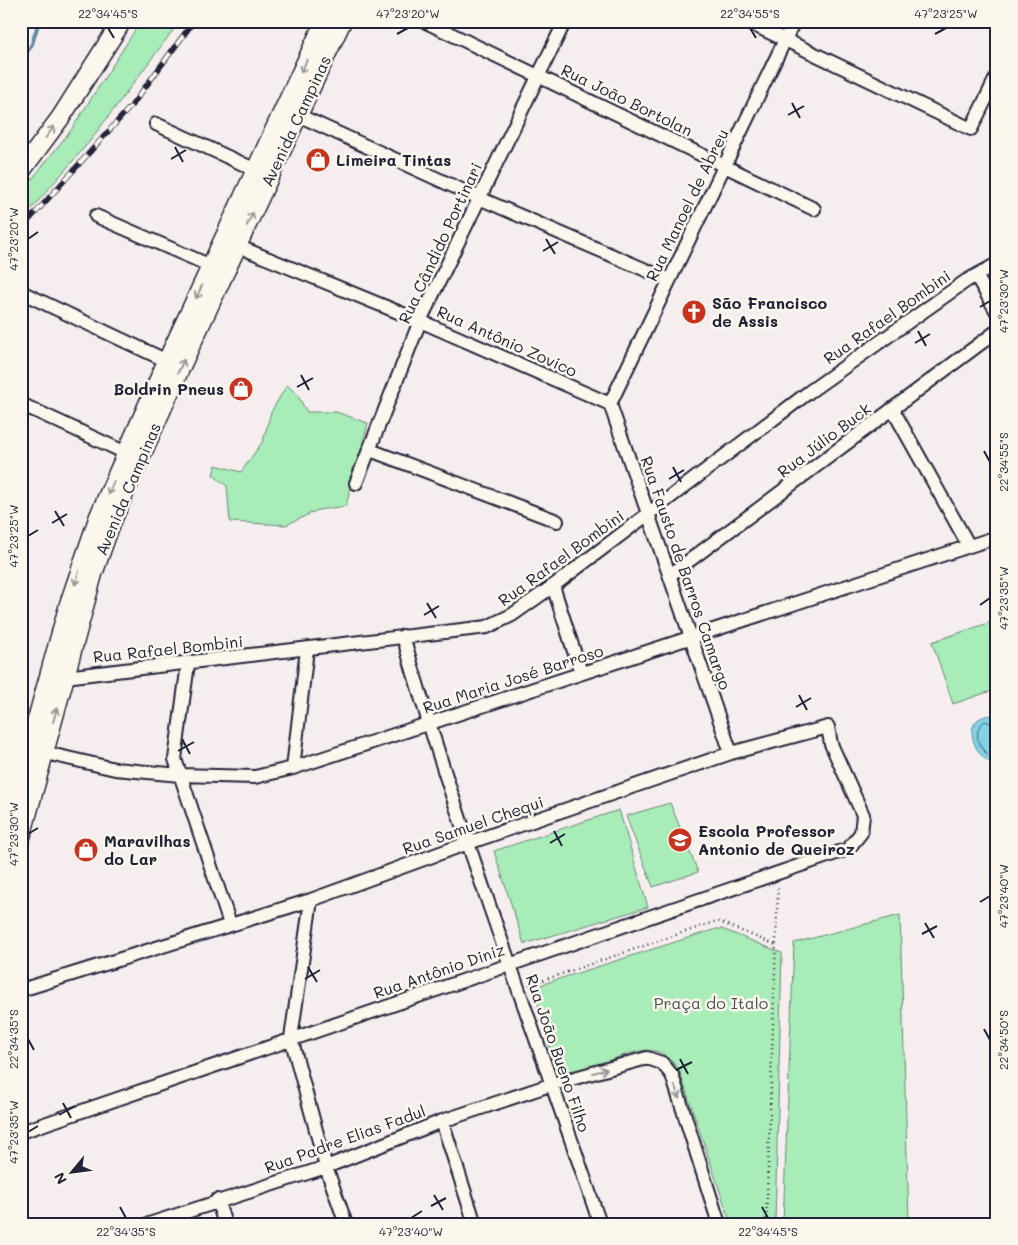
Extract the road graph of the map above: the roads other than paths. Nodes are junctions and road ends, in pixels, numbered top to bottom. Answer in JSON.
{"nodes":[{"id":1,"x":122,"y":21,"type":"edge"},
{"id":2,"x":325,"y":21,"type":"edge"},
{"id":3,"x":342,"y":21,"type":"edge"},
{"id":4,"x":424,"y":21,"type":"edge"},
{"id":5,"x":565,"y":21,"type":"edge"},
{"id":6,"x":746,"y":21,"type":"edge"},
{"id":7,"x":794,"y":21,"type":"edge"},
{"id":8,"x":786,"y":39,"type":"junction"},
{"id":9,"x":539,"y":75,"type":"junction"},
{"id":10,"x":997,"y":76,"type":"edge"},
{"id":11,"x":298,"y":114,"type":"junction"},
{"id":12,"x":156,"y":124,"type":"dead end"},
{"id":13,"x":724,"y":165,"type":"junction"},
{"id":14,"x":256,"y":170,"type":"junction"},
{"id":15,"x":21,"y":171,"type":"edge"},
{"id":16,"x":479,"y":198,"type":"junction"},
{"id":17,"x":814,"y":209,"type":"dead end"},
{"id":18,"x":96,"y":216,"type":"dead end"},
{"id":19,"x":230,"y":243,"type":"junction"},
{"id":20,"x":997,"y":264,"type":"edge"},
{"id":21,"x":212,"y":266,"type":"junction"},
{"id":22,"x":977,"y":277,"type":"junction"},
{"id":23,"x":669,"y":280,"type":"junction"},
{"id":24,"x":21,"y":292,"type":"edge"},
{"id":25,"x":997,"y":312,"type":"edge"},
{"id":26,"x":420,"y":321,"type":"junction"},
{"id":27,"x":997,"y":331,"type":"edge"},
{"id":28,"x":167,"y":361,"type":"junction"},
{"id":29,"x":21,"y":404,"type":"edge"},
{"id":30,"x":610,"y":404,"type":"junction"},
{"id":31,"x":893,"y":410,"type":"junction"},
{"id":32,"x":370,"y":450,"type":"junction"},
{"id":33,"x":126,"y":453,"type":"junction"},
{"id":34,"x":356,"y":483,"type":"dead end"},
{"id":35,"x":647,"y":514,"type":"junction"},
{"id":36,"x":556,"y":521,"type":"dead end"},
{"id":37,"x":997,"y":537,"type":"edge"},
{"id":38,"x":969,"y":546,"type":"junction"},
{"id":39,"x":670,"y":575,"type":"junction"},
{"id":40,"x":553,"y":586,"type":"junction"},
{"id":41,"x":403,"y":636,"type":"junction"},
{"id":42,"x":692,"y":638,"type":"junction"},
{"id":43,"x":307,"y":649,"type":"junction"},
{"id":44,"x":188,"y":664,"type":"junction"},
{"id":45,"x":581,"y":673,"type":"junction"},
{"id":46,"x":65,"y":677,"type":"junction"},
{"id":47,"x":428,"y":724,"type":"junction"},
{"id":48,"x":37,"y":751,"type":"junction"},
{"id":49,"x":730,"y":753,"type":"junction"},
{"id":50,"x":293,"y":768,"type":"junction"},
{"id":51,"x":180,"y":775,"type":"junction"},
{"id":52,"x":21,"y":777,"type":"edge"},
{"id":53,"x":861,"y":833,"type":"joint"},
{"id":54,"x":21,"y":837,"type":"edge"},
{"id":55,"x":468,"y":843,"type":"junction"},
{"id":56,"x":312,"y":900,"type":"junction"},
{"id":57,"x":230,"y":924,"type":"junction"},
{"id":58,"x":510,"y":965,"type":"junction"},
{"id":59,"x":21,"y":990,"type":"edge"},
{"id":60,"x":291,"y":1038,"type":"junction"},
{"id":61,"x":553,"y":1084,"type":"junction"},
{"id":62,"x":442,"y":1121,"type":"junction"},
{"id":63,"x":21,"y":1132,"type":"edge"},
{"id":64,"x":326,"y":1167,"type":"junction"},
{"id":65,"x":217,"y":1200,"type":"junction"},
{"id":66,"x":149,"y":1224,"type":"edge"},
{"id":67,"x":225,"y":1224,"type":"edge"},
{"id":68,"x":346,"y":1224,"type":"edge"},
{"id":69,"x":476,"y":1224,"type":"edge"},
{"id":70,"x":600,"y":1224,"type":"edge"},
{"id":71,"x":719,"y":1224,"type":"edge"}],
"edges":[{"from":15,"to":1,"type":"main road","one_way":true},
{"from":2,"to":14,"type":"main road","name":"Avenida Campinas","one_way":true},
{"from":3,"to":11,"type":"main road","name":"Avenida Campinas"},
{"from":4,"to":9,"type":"street","name":"Rua João Bortolan"},
{"from":5,"to":9,"type":"street","name":"Rua Cândido Portinari"},
{"from":6,"to":8,"type":"street"},
{"from":7,"to":8,"type":"street","name":"Rua Manoel de Abreu"},
{"from":8,"to":10,"type":"street"},
{"from":8,"to":13,"type":"street","name":"Rua Manoel de Abreu"},
{"from":9,"to":13,"type":"street","name":"Rua João Bortolan"},
{"from":9,"to":16,"type":"street","name":"Rua Cândido Portinari"},
{"from":11,"to":16,"type":"street"},
{"from":19,"to":11,"type":"main road","name":"Avenida Campinas","one_way":true},
{"from":12,"to":14,"type":"street"},
{"from":13,"to":17,"type":"street","name":"Rua João Bortolan"},
{"from":13,"to":23,"type":"street","name":"Rua Manoel de Abreu"},
{"from":14,"to":19,"type":"main road","name":"Avenida Campinas"},
{"from":16,"to":23,"type":"street"},
{"from":16,"to":26,"type":"street","name":"Rua Cândido Portinari"},
{"from":18,"to":21,"type":"street"},
{"from":19,"to":21,"type":"main road","name":"Avenida Campinas"},
{"from":19,"to":26,"type":"street","name":"Rua Antônio Zovico"},
{"from":46,"to":19,"type":"main road","name":"Avenida Campinas","one_way":true},
{"from":20,"to":22,"type":"street","name":"Rua Rafael Bombini"},
{"from":21,"to":28,"type":"main road","name":"Avenida Campinas","one_way":true},
{"from":22,"to":25,"type":"street"},
{"from":22,"to":35,"type":"street","name":"Rua Rafael Bombini"},
{"from":23,"to":30,"type":"street","name":"Rua Manoel de Abreu"},
{"from":24,"to":28,"type":"street"},
{"from":26,"to":30,"type":"street","name":"Rua Antônio Zovico"},
{"from":26,"to":32,"type":"street","name":"Rua Cândido Portinari"},
{"from":27,"to":31,"type":"street","name":"Rua Júlio Buck"},
{"from":28,"to":33,"type":"main road","name":"Avenida Campinas"},
{"from":29,"to":33,"type":"street"},
{"from":30,"to":35,"type":"street","name":"Rua Fausto de Barros Camargo"},
{"from":31,"to":38,"type":"street"},
{"from":31,"to":39,"type":"street","name":"Rua Júlio Buck"},
{"from":32,"to":34,"type":"street","name":"Rua Cândido Portinari"},
{"from":32,"to":36,"type":"street"},
{"from":33,"to":48,"type":"main road","name":"Avenida Campinas","one_way":true},
{"from":35,"to":39,"type":"street","name":"Rua Fausto de Barros Camargo"},
{"from":35,"to":40,"type":"street","name":"Rua Rafael Bombini"},
{"from":37,"to":38,"type":"street","name":"Rua Maria José Barroso"},
{"from":38,"to":42,"type":"street","name":"Rua Maria José Barroso"},
{"from":39,"to":42,"type":"street","name":"Rua Fausto de Barros Camargo"},
{"from":40,"to":41,"type":"street","name":"Rua Rafael Bombini"},
{"from":40,"to":45,"type":"street"},
{"from":41,"to":43,"type":"street","name":"Rua Rafael Bombini"},
{"from":41,"to":47,"type":"street","name":"Rua João Bueno Filho"},
{"from":42,"to":45,"type":"street","name":"Rua Maria José Barroso"},
{"from":42,"to":49,"type":"street","name":"Rua Fausto de Barros Camargo"},
{"from":43,"to":44,"type":"street","name":"Rua Rafael Bombini"},
{"from":43,"to":50,"type":"street"},
{"from":44,"to":46,"type":"street","name":"Rua Rafael Bombini"},
{"from":44,"to":51,"type":"street"},
{"from":45,"to":47,"type":"street","name":"Rua Maria José Barroso"},
{"from":48,"to":46,"type":"main road","name":"Avenida Campinas","one_way":true},
{"from":47,"to":50,"type":"street","name":"Rua Maria José Barroso"},
{"from":47,"to":55,"type":"street","name":"Rua João Bueno Filho"},
{"from":48,"to":51,"type":"street","name":"Rua Maria José Barroso"},
{"from":48,"to":52,"type":"main road","name":"Avenida Campinas"},
{"from":48,"to":54,"type":"main road","name":"Avenida Campinas"},
{"from":49,"to":53,"type":"street","name":"Rua Samuel Chequi"},
{"from":49,"to":55,"type":"street","name":"Rua Samuel Chequi"},
{"from":50,"to":51,"type":"street","name":"Rua Maria José Barroso"},
{"from":51,"to":57,"type":"street"},
{"from":53,"to":58,"type":"street","name":"Rua Antônio Diniz"},
{"from":55,"to":56,"type":"street","name":"Rua Samuel Chequi"},
{"from":55,"to":58,"type":"street","name":"Rua João Bueno Filho"},
{"from":56,"to":57,"type":"street","name":"Rua Samuel Chequi"},
{"from":56,"to":60,"type":"street"},
{"from":57,"to":59,"type":"street","name":"Rua Samuel Chequi"},
{"from":58,"to":60,"type":"street","name":"Rua Antônio Diniz"},
{"from":58,"to":61,"type":"street","name":"Rua João Bueno Filho"},
{"from":60,"to":63,"type":"street","name":"Rua Antônio Diniz"},
{"from":60,"to":64,"type":"street"},
{"from":61,"to":62,"type":"street","name":"Rua Padre Elias Fadul"},
{"from":61,"to":70,"type":"street","name":"Rua João Bueno Filho"},
{"from":61,"to":71,"type":"street","name":"Rua Padre Elias Fadul","one_way":true},
{"from":62,"to":64,"type":"street","name":"Rua Padre Elias Fadul"},
{"from":62,"to":69,"type":"street"},
{"from":64,"to":65,"type":"street","name":"Rua Padre Elias Fadul"},
{"from":64,"to":68,"type":"street"},
{"from":65,"to":66,"type":"street","name":"Rua Padre Elias Fadul"},
{"from":65,"to":67,"type":"street"}]}
